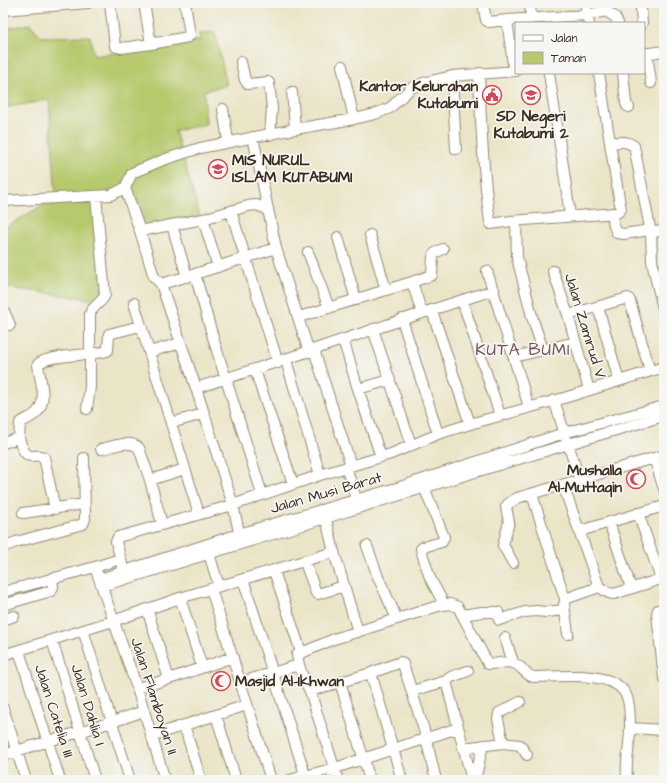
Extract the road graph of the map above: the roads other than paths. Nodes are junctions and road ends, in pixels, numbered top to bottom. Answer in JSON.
{"nodes":[{"id":1,"x":88,"y":3,"type":"edge"},
{"id":2,"x":110,"y":3,"type":"edge"},
{"id":3,"x":144,"y":3,"type":"edge"},
{"id":4,"x":185,"y":3,"type":"edge"},
{"id":5,"x":483,"y":3,"type":"edge"},
{"id":6,"x":530,"y":3,"type":"edge"},
{"id":7,"x":586,"y":3,"type":"edge"},
{"id":8,"x":65,"y":4,"type":"edge"},
{"id":9,"x":30,"y":6,"type":"edge"},
{"id":10,"x":641,"y":9,"type":"dead end"},
{"id":11,"x":3,"y":10,"type":"edge"},
{"id":12,"x":531,"y":19,"type":"junction"},
{"id":13,"x":588,"y":19,"type":"edge"},
{"id":14,"x":507,"y":20,"type":"junction"},
{"id":15,"x":618,"y":22,"type":"edge"},
{"id":16,"x":642,"y":22,"type":"edge"},
{"id":17,"x":151,"y":44,"type":"junction"},
{"id":18,"x":664,"y":51,"type":"edge"},
{"id":19,"x":646,"y":54,"type":"edge"},
{"id":20,"x":241,"y":62,"type":"dead end"},
{"id":21,"x":342,"y":66,"type":"dead end"},
{"id":22,"x":515,"y":71,"type":"edge"},
{"id":23,"x":480,"y":74,"type":"junction"},
{"id":24,"x":549,"y":74,"type":"edge"},
{"id":25,"x":599,"y":74,"type":"edge"},
{"id":26,"x":623,"y":74,"type":"edge"},
{"id":27,"x":452,"y":76,"type":"junction"},
{"id":28,"x":651,"y":83,"type":"dead end"},
{"id":29,"x":292,"y":92,"type":"dead end"},
{"id":30,"x":629,"y":107,"type":"dead end"},
{"id":31,"x":223,"y":109,"type":"dead end"},
{"id":32,"x":354,"y":120,"type":"junction"},
{"id":33,"x":295,"y":129,"type":"junction"},
{"id":34,"x":270,"y":135,"type":"junction"},
{"id":35,"x":253,"y":138,"type":"junction"},
{"id":36,"x":228,"y":141,"type":"junction"},
{"id":37,"x":610,"y":142,"type":"junction"},
{"id":38,"x":456,"y":149,"type":"dead end"},
{"id":39,"x":125,"y":188,"type":"junction"},
{"id":40,"x":96,"y":196,"type":"junction"},
{"id":41,"x":3,"y":201,"type":"edge"},
{"id":42,"x":268,"y":209,"type":"junction"},
{"id":43,"x":231,"y":211,"type":"junction"},
{"id":44,"x":612,"y":213,"type":"junction"},
{"id":45,"x":570,"y":216,"type":"junction"},
{"id":46,"x":203,"y":219,"type":"junction"},
{"id":47,"x":516,"y":221,"type":"junction"},
{"id":48,"x":172,"y":225,"type":"junction"},
{"id":49,"x":664,"y":230,"type":"edge"},
{"id":50,"x":140,"y":231,"type":"junction"},
{"id":51,"x":651,"y":231,"type":"junction"},
{"id":52,"x":370,"y":235,"type":"dead end"},
{"id":53,"x":338,"y":237,"type":"dead end"},
{"id":54,"x":276,"y":248,"type":"junction"},
{"id":55,"x":443,"y":249,"type":"dead end"},
{"id":56,"x":308,"y":252,"type":"dead end"},
{"id":57,"x":246,"y":258,"type":"junction"},
{"id":58,"x":218,"y":267,"type":"junction"},
{"id":59,"x":659,"y":270,"type":"edge"},
{"id":60,"x":487,"y":271,"type":"dead end"},
{"id":61,"x":553,"y":271,"type":"dead end"},
{"id":62,"x":191,"y":275,"type":"junction"},
{"id":63,"x":412,"y":282,"type":"junction"},
{"id":64,"x":161,"y":284,"type":"junction"},
{"id":65,"x":386,"y":290,"type":"junction"},
{"id":66,"x":494,"y":290,"type":"junction"},
{"id":67,"x":356,"y":300,"type":"junction"},
{"id":68,"x":462,"y":300,"type":"junction"},
{"id":69,"x":663,"y":301,"type":"edge"},
{"id":70,"x":134,"y":303,"type":"dead end"},
{"id":71,"x":598,"y":307,"type":"junction"},
{"id":72,"x":329,"y":308,"type":"junction"},
{"id":73,"x":3,"y":309,"type":"edge"},
{"id":74,"x":432,"y":311,"type":"junction"},
{"id":75,"x":422,"y":312,"type":"junction"},
{"id":76,"x":664,"y":313,"type":"edge"},
{"id":77,"x":568,"y":315,"type":"junction"},
{"id":78,"x":299,"y":317,"type":"junction"},
{"id":79,"x":402,"y":319,"type":"junction"},
{"id":80,"x":10,"y":325,"type":"dead end"},
{"id":81,"x":140,"y":326,"type":"junction"},
{"id":82,"x":373,"y":329,"type":"junction"},
{"id":83,"x":344,"y":339,"type":"junction"},
{"id":84,"x":575,"y":342,"type":"junction"},
{"id":85,"x":181,"y":343,"type":"junction"},
{"id":86,"x":543,"y":350,"type":"junction"},
{"id":87,"x":311,"y":351,"type":"junction"},
{"id":88,"x":149,"y":352,"type":"junction"},
{"id":89,"x":90,"y":353,"type":"junction"},
{"id":90,"x":514,"y":357,"type":"junction"},
{"id":91,"x":282,"y":361,"type":"junction"},
{"id":92,"x":664,"y":367,"type":"edge"},
{"id":93,"x":255,"y":370,"type":"junction"},
{"id":94,"x":650,"y":371,"type":"junction"},
{"id":95,"x":226,"y":379,"type":"junction"},
{"id":96,"x":390,"y":380,"type":"junction"},
{"id":97,"x":619,"y":381,"type":"junction"},
{"id":98,"x":196,"y":388,"type":"junction"},
{"id":99,"x":358,"y":389,"type":"junction"},
{"id":100,"x":589,"y":390,"type":"junction"},
{"id":101,"x":554,"y":400,"type":"junction"},
{"id":102,"x":664,"y":406,"type":"edge"},
{"id":103,"x":529,"y":407,"type":"junction"},
{"id":104,"x":87,"y":409,"type":"dead end"},
{"id":105,"x":203,"y":414,"type":"junction"},
{"id":106,"x":500,"y":415,"type":"junction"},
{"id":107,"x":664,"y":416,"type":"edge"},
{"id":108,"x":171,"y":423,"type":"junction"},
{"id":109,"x":470,"y":424,"type":"junction"},
{"id":110,"x":564,"y":433,"type":"junction"},
{"id":111,"x":438,"y":434,"type":"junction"},
{"id":112,"x":19,"y":438,"type":"junction"},
{"id":113,"x":3,"y":443,"type":"edge"},
{"id":114,"x":568,"y":444,"type":"junction"},
{"id":115,"x":411,"y":445,"type":"junction"},
{"id":116,"x":101,"y":449,"type":"dead end"},
{"id":117,"x":659,"y":456,"type":"edge"},
{"id":118,"x":381,"y":457,"type":"junction"},
{"id":119,"x":84,"y":458,"type":"dead end"},
{"id":120,"x":349,"y":466,"type":"junction"},
{"id":121,"x":185,"y":469,"type":"junction"},
{"id":122,"x":320,"y":475,"type":"junction"},
{"id":123,"x":150,"y":480,"type":"junction"},
{"id":124,"x":580,"y":481,"type":"junction"},
{"id":125,"x":293,"y":484,"type":"junction"},
{"id":126,"x":423,"y":484,"type":"junction"},
{"id":127,"x":563,"y":485,"type":"junction"},
{"id":128,"x":664,"y":489,"type":"edge"},
{"id":129,"x":262,"y":494,"type":"junction"},
{"id":130,"x":532,"y":494,"type":"junction"},
{"id":131,"x":84,"y":504,"type":"junction"},
{"id":132,"x":233,"y":504,"type":"junction"},
{"id":133,"x":358,"y":504,"type":"junction"},
{"id":134,"x":664,"y":506,"type":"edge"},
{"id":135,"x":55,"y":508,"type":"junction"},
{"id":136,"x":23,"y":513,"type":"dead end"},
{"id":137,"x":638,"y":513,"type":"junction"},
{"id":138,"x":199,"y":514,"type":"junction"},
{"id":139,"x":326,"y":519,"type":"junction"},
{"id":140,"x":609,"y":522,"type":"junction"},
{"id":141,"x":162,"y":524,"type":"junction"},
{"id":142,"x":580,"y":531,"type":"junction"},
{"id":143,"x":3,"y":538,"type":"edge"},
{"id":144,"x":241,"y":539,"type":"junction"},
{"id":145,"x":16,"y":542,"type":"junction"},
{"id":146,"x":367,"y":546,"type":"dead end"},
{"id":147,"x":3,"y":547,"type":"edge"},
{"id":148,"x":334,"y":552,"type":"junction"},
{"id":149,"x":209,"y":554,"type":"junction"},
{"id":150,"x":120,"y":559,"type":"junction"},
{"id":151,"x":305,"y":562,"type":"junction"},
{"id":152,"x":513,"y":563,"type":"dead end"},
{"id":153,"x":95,"y":567,"type":"junction"},
{"id":154,"x":124,"y":570,"type":"junction"},
{"id":155,"x":274,"y":571,"type":"junction"},
{"id":156,"x":52,"y":578,"type":"junction"},
{"id":157,"x":243,"y":579,"type":"junction"},
{"id":158,"x":662,"y":579,"type":"edge"},
{"id":159,"x":101,"y":583,"type":"junction"},
{"id":160,"x":344,"y":586,"type":"junction"},
{"id":161,"x":599,"y":586,"type":"junction"},
{"id":162,"x":215,"y":588,"type":"junction"},
{"id":163,"x":631,"y":588,"type":"junction"},
{"id":164,"x":3,"y":592,"type":"edge"},
{"id":165,"x":180,"y":598,"type":"junction"},
{"id":166,"x":565,"y":599,"type":"junction"},
{"id":167,"x":444,"y":604,"type":"junction"},
{"id":168,"x":3,"y":605,"type":"edge"},
{"id":169,"x":664,"y":608,"type":"edge"},
{"id":170,"x":147,"y":609,"type":"junction"},
{"id":171,"x":564,"y":610,"type":"junction"},
{"id":172,"x":462,"y":615,"type":"junction"},
{"id":173,"x":14,"y":616,"type":"dead end"},
{"id":174,"x":397,"y":619,"type":"junction"},
{"id":175,"x":3,"y":620,"type":"edge"},
{"id":176,"x":113,"y":621,"type":"junction"},
{"id":177,"x":83,"y":630,"type":"junction"},
{"id":178,"x":358,"y":632,"type":"junction"},
{"id":179,"x":568,"y":634,"type":"dead end"},
{"id":180,"x":505,"y":638,"type":"dead end"},
{"id":181,"x":52,"y":640,"type":"junction"},
{"id":182,"x":19,"y":651,"type":"junction"},
{"id":183,"x":301,"y":652,"type":"junction"},
{"id":184,"x":3,"y":655,"type":"edge"},
{"id":185,"x":233,"y":657,"type":"junction"},
{"id":186,"x":513,"y":662,"type":"junction"},
{"id":187,"x":299,"y":665,"type":"junction"},
{"id":188,"x":202,"y":667,"type":"junction"},
{"id":189,"x":468,"y":671,"type":"dead end"},
{"id":190,"x":272,"y":672,"type":"junction"},
{"id":191,"x":371,"y":674,"type":"junction"},
{"id":192,"x":664,"y":678,"type":"edge"},
{"id":193,"x":169,"y":679,"type":"junction"},
{"id":194,"x":446,"y":681,"type":"junction"},
{"id":195,"x":241,"y":682,"type":"junction"},
{"id":196,"x":340,"y":682,"type":"junction"},
{"id":197,"x":137,"y":688,"type":"junction"},
{"id":198,"x":310,"y":691,"type":"junction"},
{"id":199,"x":412,"y":692,"type":"junction"},
{"id":200,"x":520,"y":702,"type":"dead end"},
{"id":201,"x":247,"y":705,"type":"junction"},
{"id":202,"x":3,"y":708,"type":"edge"},
{"id":203,"x":144,"y":711,"type":"junction"},
{"id":204,"x":216,"y":715,"type":"junction"},
{"id":205,"x":112,"y":722,"type":"junction"},
{"id":206,"x":184,"y":725,"type":"junction"},
{"id":207,"x":458,"y":728,"type":"junction"},
{"id":208,"x":630,"y":728,"type":"junction"},
{"id":209,"x":664,"y":730,"type":"edge"},
{"id":210,"x":80,"y":731,"type":"junction"},
{"id":211,"x":151,"y":736,"type":"junction"},
{"id":212,"x":425,"y":738,"type":"junction"},
{"id":213,"x":48,"y":741,"type":"junction"},
{"id":214,"x":503,"y":743,"type":"junction"},
{"id":215,"x":483,"y":746,"type":"junction"},
{"id":216,"x":463,"y":748,"type":"junction"},
{"id":217,"x":393,"y":749,"type":"junction"},
{"id":218,"x":17,"y":751,"type":"junction"},
{"id":219,"x":3,"y":755,"type":"edge"},
{"id":220,"x":528,"y":755,"type":"dead end"},
{"id":221,"x":363,"y":759,"type":"junction"},
{"id":222,"x":334,"y":768,"type":"junction"},
{"id":223,"x":304,"y":778,"type":"edge"},
{"id":224,"x":26,"y":780,"type":"edge"},
{"id":225,"x":60,"y":780,"type":"edge"},
{"id":226,"x":95,"y":780,"type":"edge"},
{"id":227,"x":130,"y":780,"type":"edge"},
{"id":228,"x":165,"y":780,"type":"edge"},
{"id":229,"x":201,"y":780,"type":"edge"},
{"id":230,"x":236,"y":780,"type":"edge"},
{"id":231,"x":271,"y":780,"type":"edge"},
{"id":232,"x":290,"y":780,"type":"edge"},
{"id":233,"x":338,"y":780,"type":"edge"},
{"id":234,"x":370,"y":780,"type":"edge"},
{"id":235,"x":402,"y":780,"type":"edge"},
{"id":236,"x":436,"y":780,"type":"edge"},
{"id":237,"x":472,"y":780,"type":"edge"},
{"id":238,"x":475,"y":780,"type":"edge"},
{"id":239,"x":627,"y":780,"type":"edge"}],
"edges":[{"from":1,"to":8,"type":"street"},
{"from":2,"to":17,"type":"street"},
{"from":3,"to":17,"type":"street"},
{"from":4,"to":17,"type":"street"},
{"from":5,"to":14,"type":"street"},
{"from":6,"to":12,"type":"street"},
{"from":7,"to":13,"type":"street"},
{"from":8,"to":9,"type":"street"},
{"from":9,"to":11,"type":"street"},
{"from":10,"to":16,"type":"street"},
{"from":12,"to":13,"type":"street"},
{"from":12,"to":14,"type":"street"},
{"from":13,"to":15,"type":"street"},
{"from":14,"to":22,"type":"street"},
{"from":18,"to":19,"type":"street"},
{"from":19,"to":28,"type":"street"},
{"from":20,"to":34,"type":"street"},
{"from":21,"to":32,"type":"street"},
{"from":22,"to":23,"type":"street"},
{"from":23,"to":27,"type":"street"},
{"from":23,"to":47,"type":"street"},
{"from":24,"to":45,"type":"street"},
{"from":25,"to":37,"type":"street"},
{"from":26,"to":30,"type":"street"},
{"from":27,"to":32,"type":"street"},
{"from":27,"to":38,"type":"street"},
{"from":29,"to":33,"type":"street"},
{"from":31,"to":36,"type":"street"},
{"from":32,"to":33,"type":"street"},
{"from":33,"to":34,"type":"street"},
{"from":34,"to":35,"type":"street"},
{"from":35,"to":36,"type":"street"},
{"from":35,"to":42,"type":"street"},
{"from":36,"to":39,"type":"street"},
{"from":37,"to":44,"type":"street"},
{"from":37,"to":51,"type":"street"},
{"from":39,"to":40,"type":"street"},
{"from":39,"to":50,"type":"street"},
{"from":40,"to":41,"type":"street"},
{"from":40,"to":89,"type":"street"},
{"from":42,"to":43,"type":"street"},
{"from":42,"to":54,"type":"street"},
{"from":43,"to":46,"type":"street"},
{"from":43,"to":57,"type":"street"},
{"from":44,"to":45,"type":"street"},
{"from":44,"to":51,"type":"street"},
{"from":45,"to":47,"type":"street"},
{"from":46,"to":48,"type":"street"},
{"from":46,"to":58,"type":"street"},
{"from":47,"to":86,"type":"street"},
{"from":48,"to":50,"type":"street"},
{"from":48,"to":62,"type":"street"},
{"from":49,"to":51,"type":"street"},
{"from":50,"to":64,"type":"street"},
{"from":51,"to":59,"type":"street"},
{"from":52,"to":65,"type":"street"},
{"from":53,"to":67,"type":"street"},
{"from":54,"to":57,"type":"street"},
{"from":54,"to":78,"type":"street"},
{"from":55,"to":63,"type":"street"},
{"from":56,"to":72,"type":"street"},
{"from":57,"to":58,"type":"street"},
{"from":57,"to":91,"type":"street"},
{"from":58,"to":62,"type":"street"},
{"from":59,"to":69,"type":"street"},
{"from":60,"to":66,"type":"street"},
{"from":61,"to":77,"type":"street","name":"Jalan Zamrud V"},
{"from":62,"to":64,"type":"street"},
{"from":62,"to":95,"type":"street"},
{"from":63,"to":65,"type":"street"},
{"from":63,"to":75,"type":"street"},
{"from":64,"to":85,"type":"street"},
{"from":65,"to":67,"type":"street"},
{"from":66,"to":68,"type":"street"},
{"from":66,"to":90,"type":"street"},
{"from":67,"to":72,"type":"street"},
{"from":68,"to":74,"type":"street"},
{"from":68,"to":106,"type":"street"},
{"from":69,"to":76,"type":"street"},
{"from":70,"to":81,"type":"street"},
{"from":71,"to":77,"type":"street"},
{"from":71,"to":94,"type":"street"},
{"from":71,"to":97,"type":"street"},
{"from":72,"to":78,"type":"street"},
{"from":73,"to":80,"type":"street"},
{"from":74,"to":75,"type":"street"},
{"from":74,"to":109,"type":"street"},
{"from":75,"to":79,"type":"street"},
{"from":77,"to":84,"type":"street","name":"Jalan Zamrud V"},
{"from":78,"to":87,"type":"street"},
{"from":79,"to":82,"type":"street"},
{"from":79,"to":111,"type":"street"},
{"from":81,"to":88,"type":"street"},
{"from":81,"to":89,"type":"street"},
{"from":82,"to":83,"type":"street"},
{"from":82,"to":96,"type":"street"},
{"from":83,"to":87,"type":"street"},
{"from":83,"to":99,"type":"street"},
{"from":84,"to":86,"type":"street"},
{"from":84,"to":100,"type":"street","name":"Jalan Zamrud V"},
{"from":85,"to":88,"type":"street"},
{"from":85,"to":98,"type":"street"},
{"from":86,"to":90,"type":"street"},
{"from":87,"to":91,"type":"street"},
{"from":87,"to":120,"type":"street"},
{"from":88,"to":108,"type":"street"},
{"from":89,"to":104,"type":"street"},
{"from":89,"to":112,"type":"street"},
{"from":90,"to":103,"type":"street"},
{"from":91,"to":93,"type":"street"},
{"from":91,"to":122,"type":"street"},
{"from":92,"to":94,"type":"street"},
{"from":93,"to":95,"type":"street"},
{"from":93,"to":125,"type":"street"},
{"from":94,"to":97,"type":"street"},
{"from":95,"to":98,"type":"street"},
{"from":95,"to":129,"type":"street"},
{"from":96,"to":99,"type":"street"},
{"from":96,"to":115,"type":"street"},
{"from":97,"to":100,"type":"street"},
{"from":98,"to":105,"type":"street"},
{"from":99,"to":118,"type":"street"},
{"from":100,"to":101,"type":"street"},
{"from":101,"to":103,"type":"street"},
{"from":101,"to":110,"type":"street"},
{"from":102,"to":110,"type":"street","name":"Jalan Musi Barat"},
{"from":103,"to":106,"type":"street"},
{"from":105,"to":108,"type":"street"},
{"from":105,"to":132,"type":"street"},
{"from":106,"to":109,"type":"street"},
{"from":107,"to":114,"type":"street","name":"Jalan Musi Barat"},
{"from":108,"to":121,"type":"street"},
{"from":109,"to":111,"type":"street"},
{"from":110,"to":114,"type":"street"},
{"from":110,"to":126,"type":"street","name":"Jalan Musi Barat"},
{"from":111,"to":115,"type":"street"},
{"from":112,"to":113,"type":"street"},
{"from":112,"to":135,"type":"street"},
{"from":114,"to":124,"type":"street"},
{"from":114,"to":126,"type":"street","name":"Jalan Musi Barat"},
{"from":115,"to":118,"type":"street"},
{"from":116,"to":123,"type":"street"},
{"from":117,"to":124,"type":"street"},
{"from":117,"to":128,"type":"street"},
{"from":118,"to":120,"type":"street"},
{"from":119,"to":131,"type":"street"},
{"from":120,"to":122,"type":"street"},
{"from":120,"to":133,"type":"street"},
{"from":121,"to":123,"type":"street"},
{"from":121,"to":138,"type":"street"},
{"from":122,"to":125,"type":"street"},
{"from":123,"to":141,"type":"street"},
{"from":124,"to":127,"type":"street"},
{"from":125,"to":129,"type":"street"},
{"from":126,"to":133,"type":"street","name":"Jalan Musi Barat"},
{"from":126,"to":167,"type":"street"},
{"from":127,"to":130,"type":"street"},
{"from":127,"to":142,"type":"street"},
{"from":129,"to":132,"type":"street"},
{"from":130,"to":152,"type":"street"},
{"from":130,"to":166,"type":"street"},
{"from":131,"to":135,"type":"street"},
{"from":131,"to":145,"type":"street"},
{"from":132,"to":138,"type":"street"},
{"from":132,"to":144,"type":"street"},
{"from":133,"to":139,"type":"street","name":"Jalan Musi Barat"},
{"from":133,"to":144,"type":"street","name":"Jalan Musi Barat"},
{"from":134,"to":137,"type":"street"},
{"from":135,"to":136,"type":"street"},
{"from":137,"to":140,"type":"street"},
{"from":137,"to":158,"type":"street"},
{"from":138,"to":141,"type":"street"},
{"from":139,"to":144,"type":"street","name":"Jalan Musi Barat"},
{"from":139,"to":148,"type":"street"},
{"from":140,"to":142,"type":"street"},
{"from":140,"to":163,"type":"street"},
{"from":141,"to":150,"type":"street"},
{"from":142,"to":161,"type":"street"},
{"from":143,"to":145,"type":"street"},
{"from":144,"to":149,"type":"street","name":"Jalan Musi Barat"},
{"from":144,"to":154,"type":"street","name":"Jalan Musi Barat"},
{"from":145,"to":147,"type":"street"},
{"from":146,"to":174,"type":"street"},
{"from":148,"to":151,"type":"street"},
{"from":148,"to":160,"type":"street"},
{"from":149,"to":159,"type":"street","name":"Jalan Musi Barat"},
{"from":149,"to":162,"type":"street"},
{"from":150,"to":153,"type":"street"},
{"from":150,"to":154,"type":"street"},
{"from":151,"to":155,"type":"street"},
{"from":151,"to":160,"type":"street"},
{"from":153,"to":156,"type":"street"},
{"from":153,"to":159,"type":"street"},
{"from":154,"to":159,"type":"street","name":"Jalan Musi Barat"},
{"from":155,"to":157,"type":"street"},
{"from":155,"to":183,"type":"street"},
{"from":156,"to":164,"type":"street"},
{"from":156,"to":168,"type":"street"},
{"from":157,"to":162,"type":"street"},
{"from":157,"to":190,"type":"street"},
{"from":158,"to":163,"type":"street"},
{"from":159,"to":176,"type":"street","name":"Jalan Flamboyan II"},
{"from":160,"to":178,"type":"street"},
{"from":161,"to":163,"type":"street"},
{"from":161,"to":166,"type":"street"},
{"from":162,"to":165,"type":"street"},
{"from":162,"to":185,"type":"street"},
{"from":165,"to":170,"type":"street"},
{"from":165,"to":188,"type":"street"},
{"from":166,"to":171,"type":"street"},
{"from":167,"to":172,"type":"street"},
{"from":167,"to":174,"type":"street"},
{"from":169,"to":192,"type":"street"},
{"from":170,"to":176,"type":"street"},
{"from":170,"to":193,"type":"street"},
{"from":171,"to":172,"type":"street"},
{"from":171,"to":179,"type":"street"},
{"from":172,"to":186,"type":"street"},
{"from":173,"to":175,"type":"street"},
{"from":174,"to":178,"type":"street"},
{"from":176,"to":177,"type":"street"},
{"from":176,"to":197,"type":"street","name":"Jalan Flamboyan II"},
{"from":177,"to":181,"type":"street"},
{"from":177,"to":205,"type":"street"},
{"from":178,"to":183,"type":"street"},
{"from":180,"to":186,"type":"street"},
{"from":181,"to":182,"type":"street"},
{"from":181,"to":210,"type":"street","name":"Jalan Dahlia I"},
{"from":182,"to":184,"type":"street"},
{"from":182,"to":213,"type":"street","name":"Jalan Catelia III"},
{"from":183,"to":187,"type":"street"},
{"from":185,"to":188,"type":"street"},
{"from":185,"to":195,"type":"street"},
{"from":186,"to":208,"type":"street"},
{"from":187,"to":190,"type":"street"},
{"from":187,"to":198,"type":"street"},
{"from":188,"to":193,"type":"street"},
{"from":189,"to":194,"type":"street"},
{"from":190,"to":195,"type":"street"},
{"from":190,"to":223,"type":"street"},
{"from":191,"to":196,"type":"street"},
{"from":191,"to":199,"type":"street"},
{"from":191,"to":217,"type":"street"},
{"from":193,"to":197,"type":"street"},
{"from":194,"to":199,"type":"street"},
{"from":194,"to":207,"type":"street"},
{"from":195,"to":201,"type":"street"},
{"from":196,"to":198,"type":"street"},
{"from":196,"to":221,"type":"street"},
{"from":197,"to":203,"type":"street","name":"Jalan Flamboyan II"},
{"from":198,"to":222,"type":"street"},
{"from":199,"to":212,"type":"street"},
{"from":200,"to":214,"type":"street"},
{"from":201,"to":204,"type":"street"},
{"from":201,"to":231,"type":"street"},
{"from":202,"to":218,"type":"street"},
{"from":203,"to":205,"type":"street"},
{"from":203,"to":211,"type":"street","name":"Jalan Flamboyan II"},
{"from":204,"to":206,"type":"street"},
{"from":204,"to":230,"type":"street"},
{"from":205,"to":210,"type":"street"},
{"from":205,"to":227,"type":"street"},
{"from":206,"to":211,"type":"street"},
{"from":206,"to":229,"type":"street"},
{"from":207,"to":212,"type":"street"},
{"from":207,"to":216,"type":"street"},
{"from":208,"to":209,"type":"street"},
{"from":208,"to":239,"type":"street"},
{"from":210,"to":213,"type":"street"},
{"from":210,"to":226,"type":"street","name":"Jalan Dahlia I"},
{"from":211,"to":228,"type":"street","name":"Jalan Flamboyan II"},
{"from":212,"to":217,"type":"street"},
{"from":212,"to":236,"type":"street"},
{"from":213,"to":218,"type":"street"},
{"from":213,"to":225,"type":"street","name":"Jalan Catelia III"},
{"from":214,"to":215,"type":"street"},
{"from":214,"to":220,"type":"street"},
{"from":215,"to":216,"type":"street"},
{"from":215,"to":238,"type":"street"},
{"from":216,"to":237,"type":"street"},
{"from":217,"to":221,"type":"street"},
{"from":217,"to":235,"type":"street"},
{"from":218,"to":219,"type":"street"},
{"from":218,"to":224,"type":"street"},
{"from":221,"to":222,"type":"street"},
{"from":221,"to":234,"type":"street"},
{"from":222,"to":223,"type":"street"},
{"from":222,"to":233,"type":"street"},
{"from":223,"to":232,"type":"street"}]}
